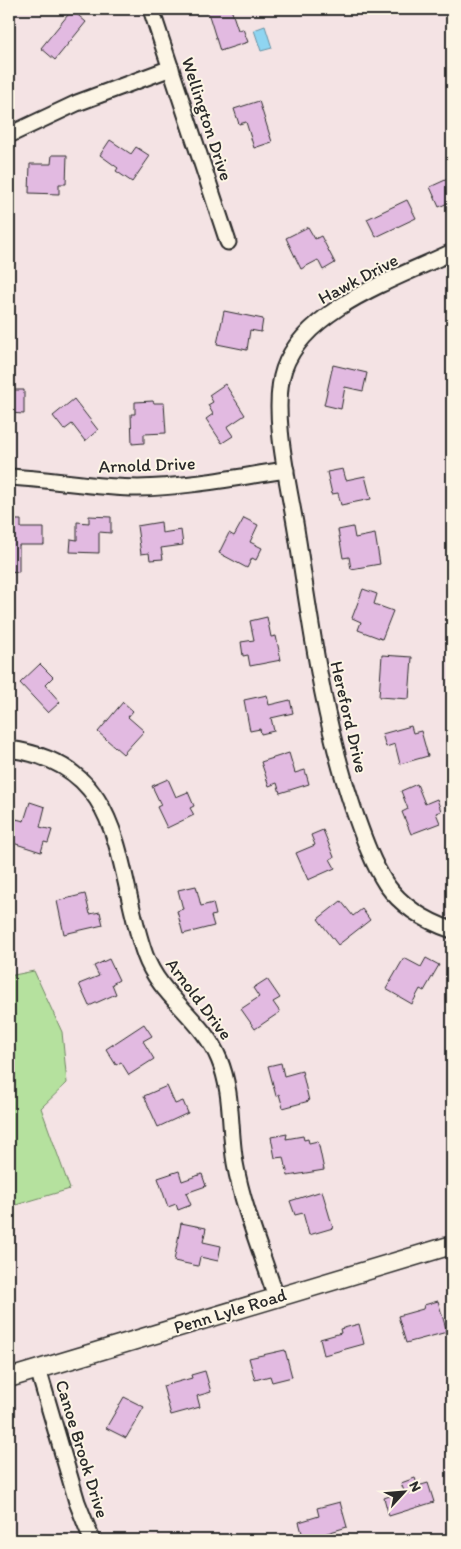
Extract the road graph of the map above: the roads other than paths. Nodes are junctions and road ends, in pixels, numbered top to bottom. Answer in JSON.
{"nodes":[{"id":1,"x":151,"y":9,"type":"edge"},
{"id":2,"x":171,"y":68,"type":"junction"},
{"id":3,"x":9,"y":135,"type":"edge"},
{"id":4,"x":228,"y":242,"type":"dead end"},
{"id":5,"x":452,"y":252,"type":"edge"},
{"id":6,"x":286,"y":470,"type":"junction"},
{"id":7,"x":9,"y":477,"type":"edge"},
{"id":8,"x":9,"y":749,"type":"edge"},
{"id":9,"x":452,"y":930,"type":"edge"},
{"id":10,"x":452,"y":1245,"type":"edge"},
{"id":11,"x":276,"y":1297,"type":"junction"},
{"id":12,"x":38,"y":1369,"type":"junction"},
{"id":13,"x":9,"y":1378,"type":"edge"},
{"id":14,"x":92,"y":1540,"type":"edge"}],
"edges":[{"from":1,"to":2,"type":"street","name":"Wellington Drive"},
{"from":2,"to":3,"type":"street"},
{"from":2,"to":4,"type":"street","name":"Wellington Drive"},
{"from":5,"to":6,"type":"street","name":"Hawk Drive"},
{"from":6,"to":7,"type":"street","name":"Arnold Drive"},
{"from":6,"to":9,"type":"street","name":"Hereford Drive"},
{"from":8,"to":11,"type":"street","name":"Arnold Drive"},
{"from":10,"to":11,"type":"street","name":"Penn Lyle Road"},
{"from":11,"to":12,"type":"street","name":"Penn Lyle Road"},
{"from":12,"to":13,"type":"street","name":"Penn Lyle Road"},
{"from":12,"to":14,"type":"street","name":"Canoe Brook Drive"}]}
